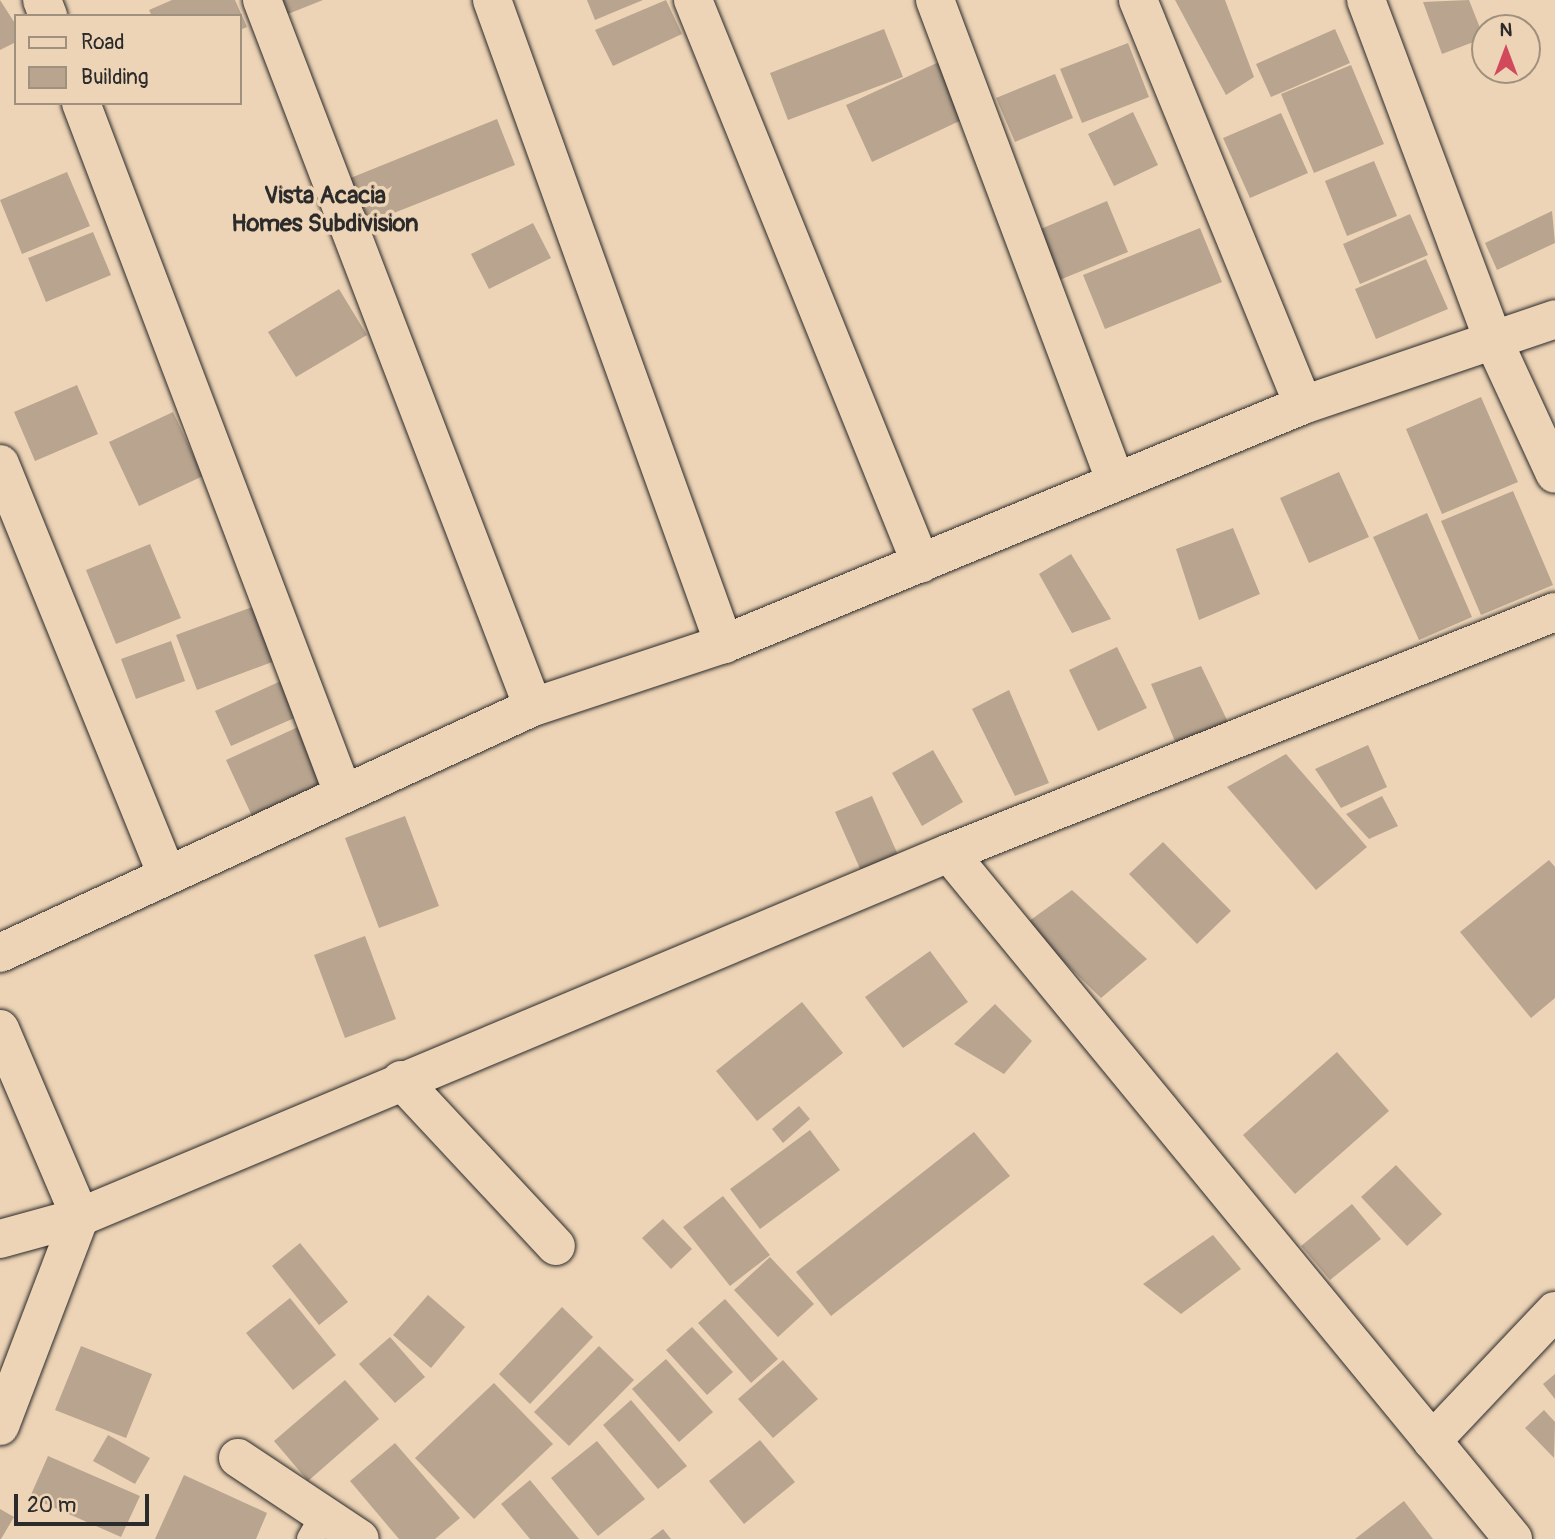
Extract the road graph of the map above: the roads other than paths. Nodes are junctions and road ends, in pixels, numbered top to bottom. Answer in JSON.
{"nodes":[{"id":1,"x":262,"y":0,"type":"edge"},
{"id":2,"x":492,"y":0,"type":"edge"},
{"id":3,"x":693,"y":0,"type":"edge"},
{"id":4,"x":935,"y":0,"type":"edge"},
{"id":5,"x":1138,"y":0,"type":"edge"},
{"id":6,"x":1366,"y":0,"type":"edge"},
{"id":7,"x":82,"y":105,"type":"edge"},
{"id":8,"x":1555,"y":319,"type":"edge"},
{"id":9,"x":1494,"y":342,"type":"junction"},
{"id":10,"x":1303,"y":405,"type":"junction"},
{"id":11,"x":0,"y":464,"type":"edge"},
{"id":12,"x":1555,"y":474,"type":"edge"},
{"id":13,"x":1115,"y":480,"type":"junction"},
{"id":14,"x":921,"y":564,"type":"junction"},
{"id":15,"x":1555,"y":612,"type":"edge"},
{"id":16,"x":724,"y":644,"type":"junction"},
{"id":17,"x":533,"y":707,"type":"junction"},
{"id":18,"x":342,"y":793,"type":"junction"},
{"id":19,"x":949,"y":853,"type":"junction"},
{"id":20,"x":166,"y":873,"type":"junction"},
{"id":21,"x":0,"y":953,"type":"edge"},
{"id":22,"x":0,"y":1029,"type":"edge"},
{"id":23,"x":401,"y":1080,"type":"junction"},
{"id":24,"x":79,"y":1217,"type":"junction"},
{"id":25,"x":0,"y":1239,"type":"edge"},
{"id":26,"x":556,"y":1246,"type":"dead end"},
{"id":27,"x":1555,"y":1311,"type":"edge"},
{"id":28,"x":0,"y":1426,"type":"edge"},
{"id":29,"x":1432,"y":1441,"type":"junction"},
{"id":30,"x":238,"y":1458,"type":"dead end"},
{"id":31,"x":317,"y":1527,"type":"edge"},
{"id":32,"x":360,"y":1539,"type":"edge"},
{"id":33,"x":1513,"y":1539,"type":"edge"}],
"edges":[{"from":1,"to":17,"type":"street"},
{"from":2,"to":16,"type":"street"},
{"from":3,"to":14,"type":"street"},
{"from":4,"to":13,"type":"street"},
{"from":5,"to":10,"type":"street"},
{"from":6,"to":9,"type":"street"},
{"from":7,"to":18,"type":"street"},
{"from":8,"to":9,"type":"street"},
{"from":9,"to":10,"type":"street"},
{"from":9,"to":12,"type":"street"},
{"from":10,"to":13,"type":"street"},
{"from":11,"to":20,"type":"street"},
{"from":13,"to":14,"type":"street"},
{"from":14,"to":16,"type":"street"},
{"from":15,"to":19,"type":"street"},
{"from":16,"to":17,"type":"street"},
{"from":17,"to":18,"type":"street"},
{"from":18,"to":20,"type":"street"},
{"from":19,"to":23,"type":"street"},
{"from":19,"to":29,"type":"street"},
{"from":20,"to":21,"type":"street"},
{"from":22,"to":24,"type":"street"},
{"from":23,"to":24,"type":"street"},
{"from":23,"to":26,"type":"street"},
{"from":24,"to":25,"type":"street"},
{"from":24,"to":28,"type":"street"},
{"from":27,"to":29,"type":"street"},
{"from":29,"to":33,"type":"street"},
{"from":30,"to":31,"type":"street"},
{"from":31,"to":32,"type":"street"}]}
